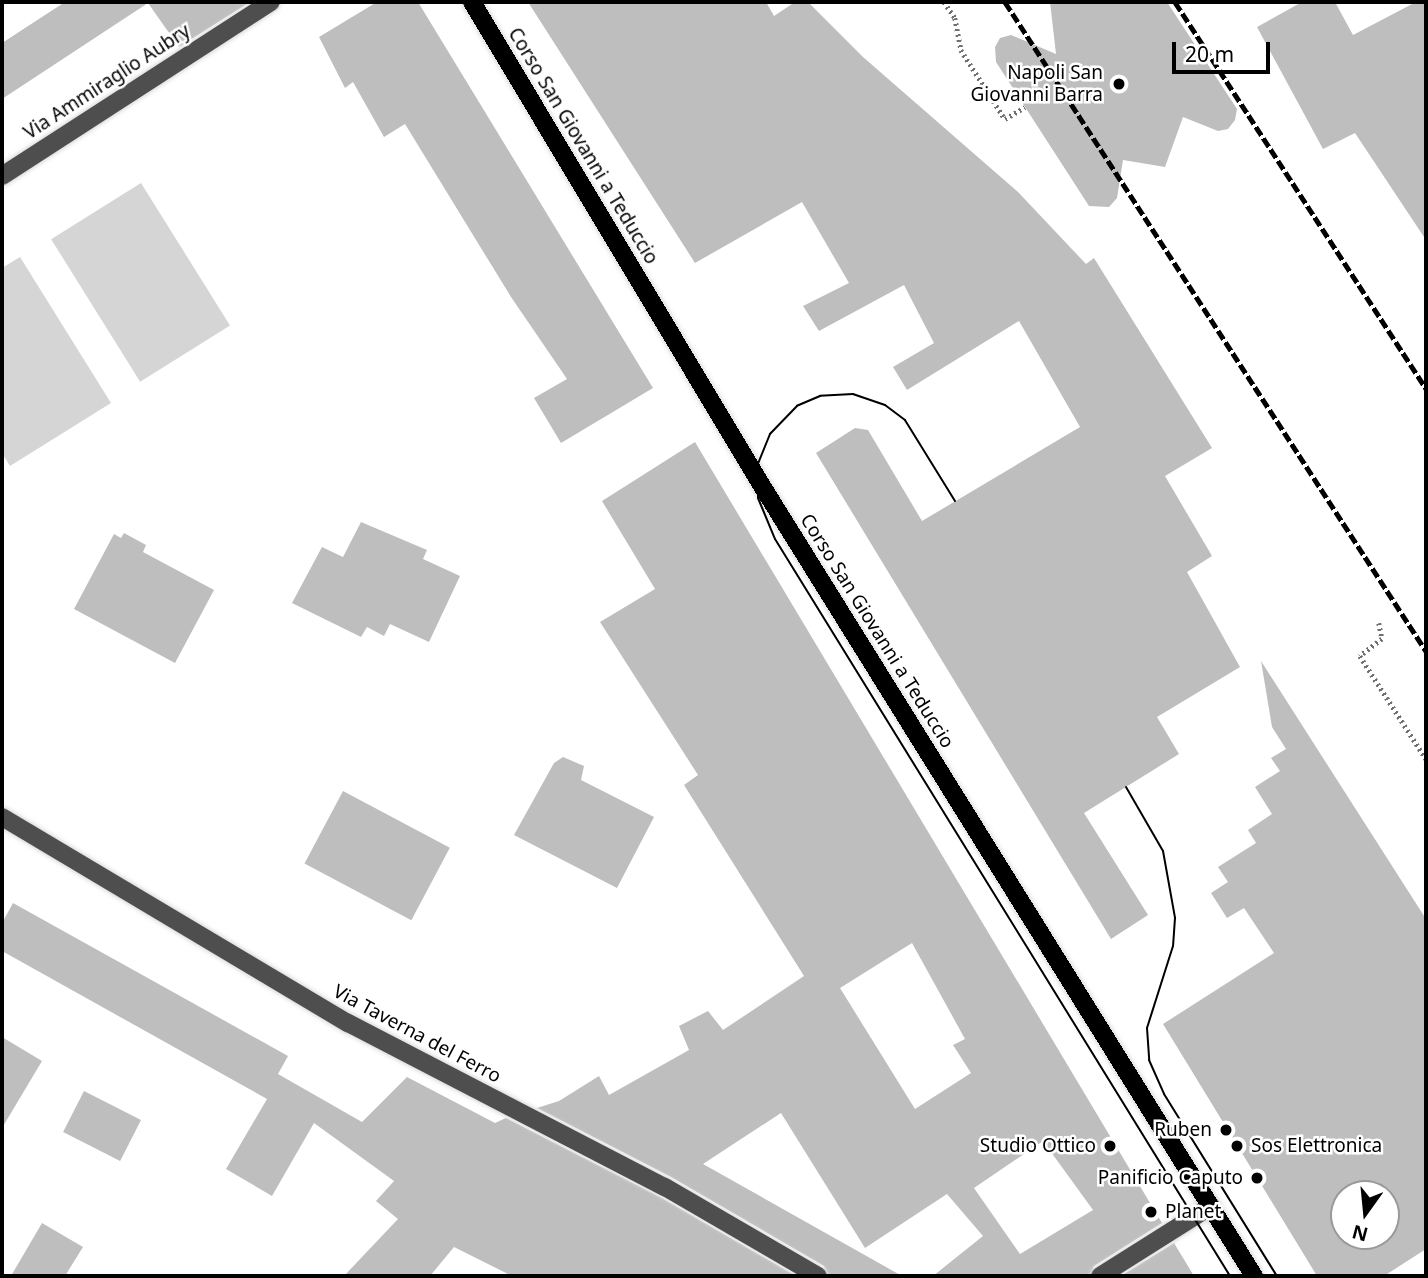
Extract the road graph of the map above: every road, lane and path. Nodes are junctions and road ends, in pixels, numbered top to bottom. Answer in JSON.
{"nodes":[{"id":1,"x":271,"y":2,"type":"edge"},
{"id":2,"x":472,"y":2,"type":"edge"},
{"id":3,"x":944,"y":2,"type":"edge"},
{"id":4,"x":1026,"y":107,"type":"dead end"},
{"id":5,"x":2,"y":176,"type":"edge"},
{"id":6,"x":1379,"y":623,"type":"dead end"},
{"id":7,"x":1426,"y":759,"type":"edge"},
{"id":8,"x":2,"y":817,"type":"edge"},
{"id":9,"x":1211,"y":1206,"type":"junction"},
{"id":10,"x":818,"y":1276,"type":"edge"},
{"id":11,"x":1100,"y":1276,"type":"edge"},
{"id":12,"x":1254,"y":1276,"type":"edge"}],
"edges":[{"from":1,"to":5,"type":"street","name":"Via Ammiraglio Aubry"},
{"from":2,"to":9,"type":"main road","name":"Corso San Giovanni a Teduccio"},
{"from":3,"to":4,"type":"path"},
{"from":6,"to":7,"type":"path"},
{"from":8,"to":10,"type":"street","name":"Via Taverna del Ferro"},
{"from":9,"to":11,"type":"street"},
{"from":9,"to":12,"type":"main road","name":"Corso San Giovanni a Teduccio"}]}
